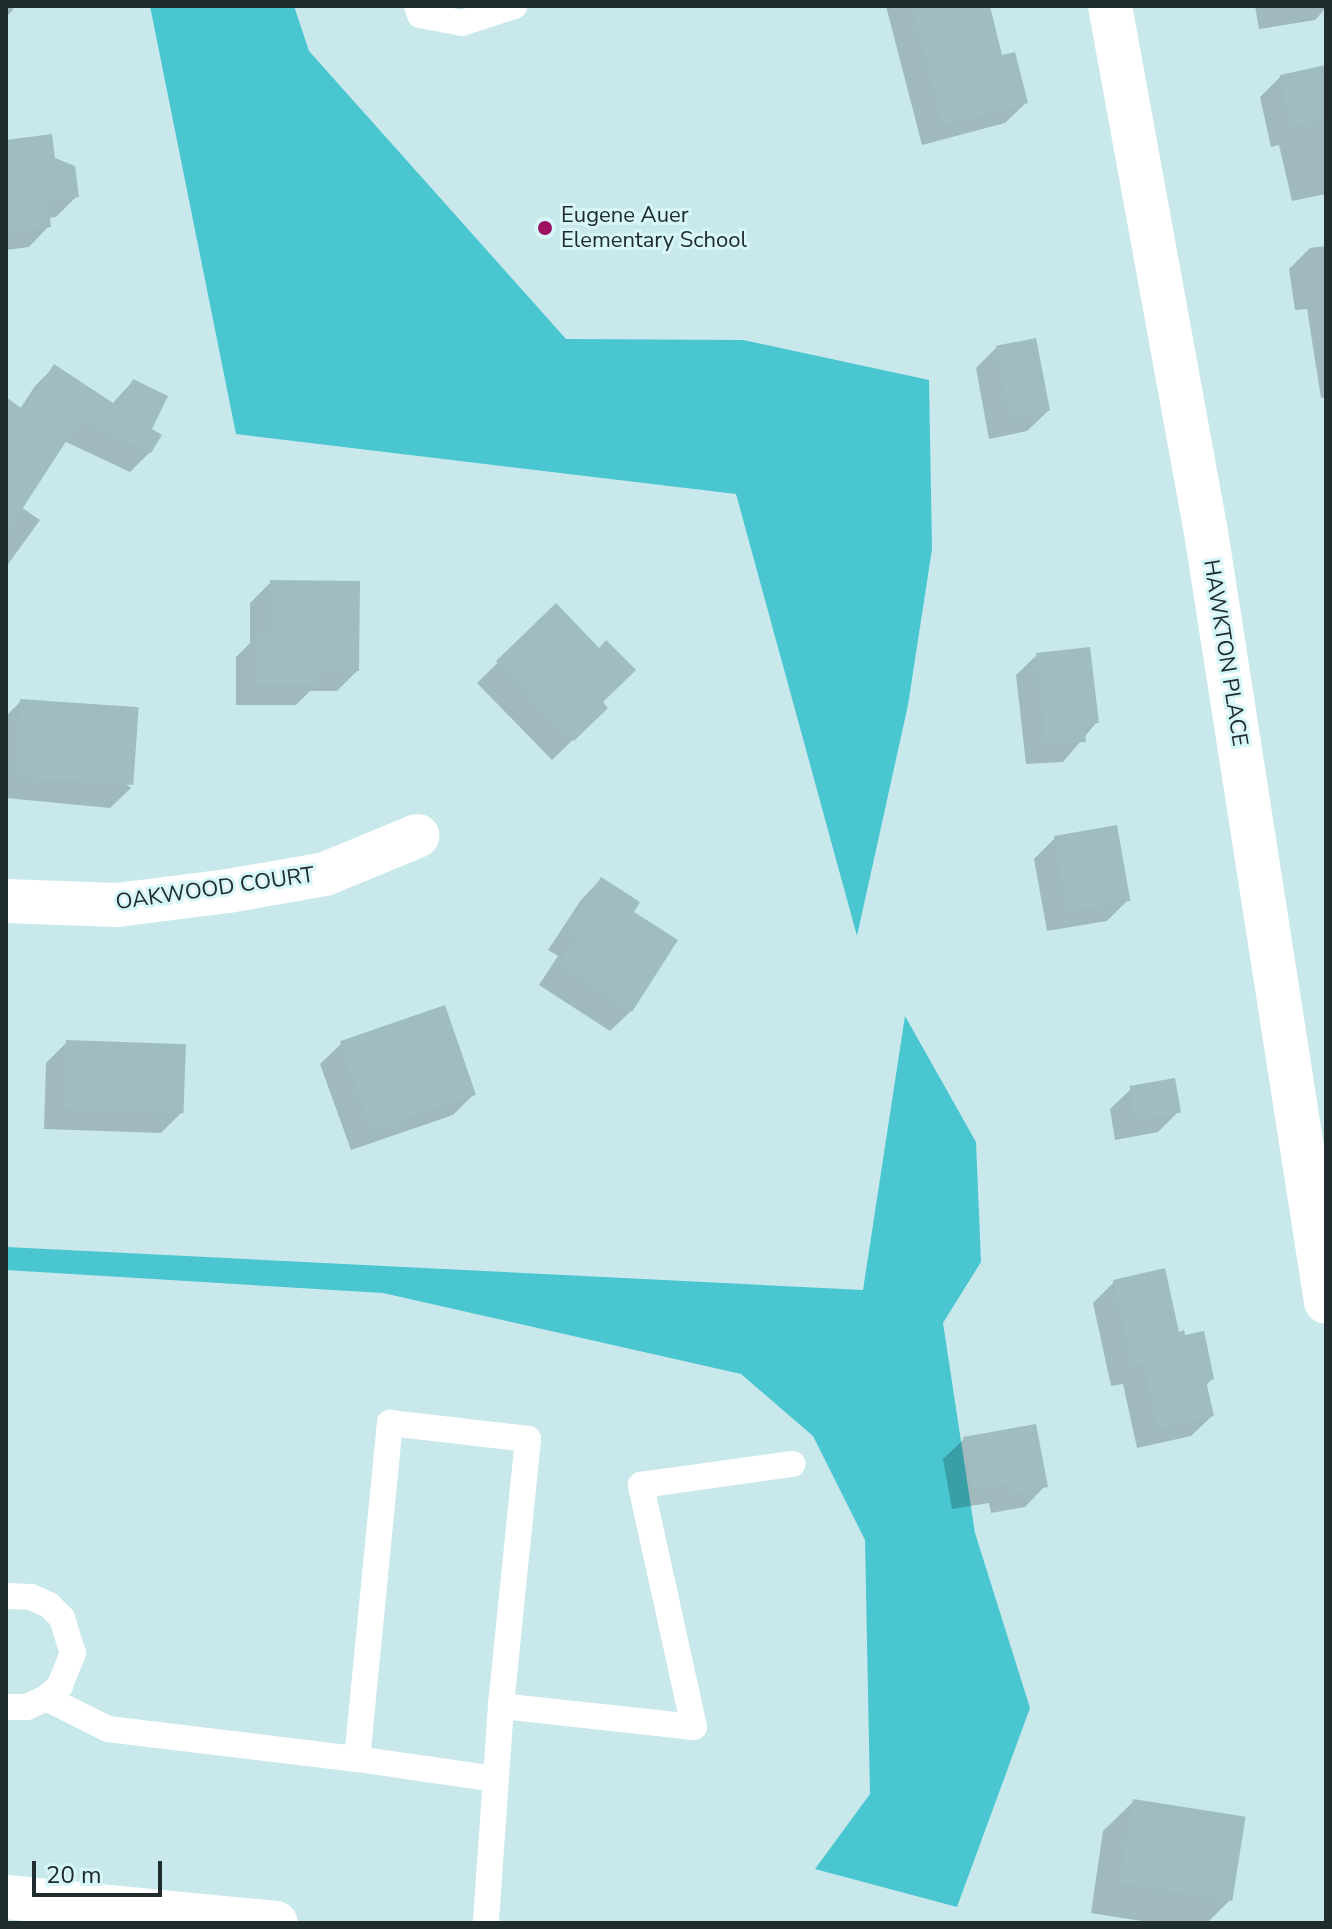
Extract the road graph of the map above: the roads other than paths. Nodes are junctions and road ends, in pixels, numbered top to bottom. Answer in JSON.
{"nodes":[{"id":1,"x":417,"y":6,"type":"edge"},
{"id":2,"x":514,"y":6,"type":"edge"},
{"id":3,"x":1110,"y":6,"type":"edge"},
{"id":4,"x":417,"y":836,"type":"dead end"},
{"id":5,"x":6,"y":901,"type":"edge"},
{"id":6,"x":1326,"y":1302,"type":"edge"},
{"id":7,"x":793,"y":1464,"type":"dead end"},
{"id":8,"x":6,"y":1596,"type":"edge"},
{"id":9,"x":46,"y":1698,"type":"junction"},
{"id":10,"x":501,"y":1706,"type":"junction"},
{"id":11,"x":6,"y":1707,"type":"edge"},
{"id":12,"x":357,"y":1759,"type":"junction"},
{"id":13,"x":496,"y":1779,"type":"junction"},
{"id":14,"x":6,"y":1897,"type":"edge"},
{"id":15,"x":117,"y":1916,"type":"edge"},
{"id":16,"x":170,"y":1918,"type":"edge"},
{"id":17,"x":276,"y":1923,"type":"edge"},
{"id":18,"x":486,"y":1923,"type":"edge"}],
"edges":[{"from":1,"to":2,"type":"lane"},
{"from":3,"to":6,"type":"street","name":"HAWKTON PLACE"},
{"from":4,"to":5,"type":"street","name":"OAKWOOD COURT"},
{"from":7,"to":10,"type":"lane"},
{"from":8,"to":9,"type":"lane"},
{"from":9,"to":11,"type":"lane"},
{"from":9,"to":12,"type":"lane"},
{"from":10,"to":12,"type":"lane"},
{"from":10,"to":13,"type":"lane"},
{"from":12,"to":13,"type":"lane"},
{"from":13,"to":18,"type":"lane"},
{"from":14,"to":15,"type":"street"},
{"from":15,"to":16,"type":"street"},
{"from":16,"to":17,"type":"street"}]}
